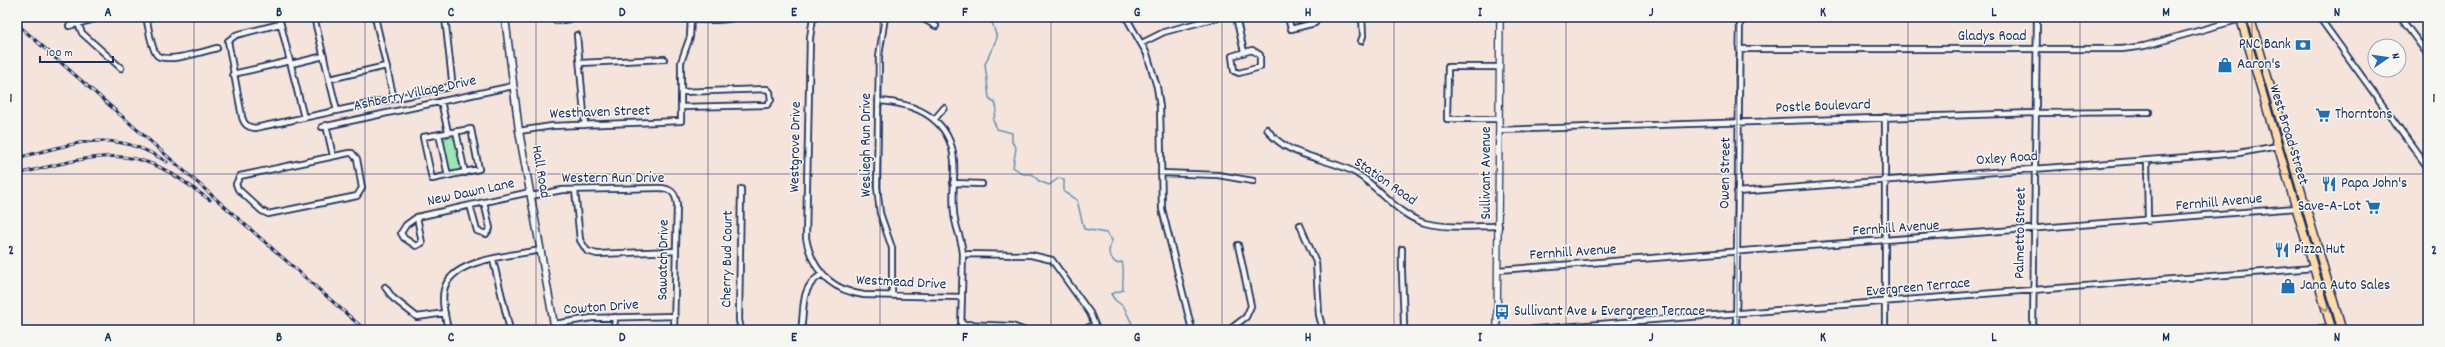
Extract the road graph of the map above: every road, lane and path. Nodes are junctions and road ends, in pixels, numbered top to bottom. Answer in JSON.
{"nodes":[{"id":1,"x":75,"y":17,"type":"edge"},
{"id":2,"x":103,"y":17,"type":"edge"},
{"id":3,"x":146,"y":17,"type":"edge"},
{"id":4,"x":279,"y":17,"type":"edge"},
{"id":5,"x":314,"y":17,"type":"edge"},
{"id":6,"x":375,"y":17,"type":"edge"},
{"id":7,"x":445,"y":17,"type":"edge"},
{"id":8,"x":505,"y":17,"type":"edge"},
{"id":9,"x":553,"y":17,"type":"edge"},
{"id":10,"x":569,"y":17,"type":"edge"},
{"id":11,"x":735,"y":17,"type":"edge"},
{"id":12,"x":813,"y":17,"type":"edge"},
{"id":13,"x":886,"y":17,"type":"edge"},
{"id":14,"x":920,"y":17,"type":"edge"},
{"id":15,"x":1126,"y":17,"type":"edge"},
{"id":16,"x":1219,"y":17,"type":"edge"},
{"id":17,"x":1236,"y":17,"type":"edge"},
{"id":18,"x":1288,"y":17,"type":"edge"},
{"id":19,"x":1314,"y":17,"type":"edge"},
{"id":20,"x":1362,"y":17,"type":"edge"},
{"id":21,"x":1500,"y":17,"type":"edge"},
{"id":22,"x":1740,"y":17,"type":"edge"},
{"id":23,"x":2037,"y":17,"type":"edge"},
{"id":24,"x":2265,"y":17,"type":"edge"},
{"id":25,"x":2319,"y":17,"type":"edge"},
{"id":26,"x":2400,"y":17,"type":"edge"},
{"id":27,"x":691,"y":18,"type":"edge"},
{"id":28,"x":715,"y":18,"type":"edge"},
{"id":29,"x":2240,"y":18,"type":"edge"},
{"id":30,"x":2250,"y":19,"type":"edge"},
{"id":31,"x":77,"y":24,"type":"junction"},
{"id":32,"x":280,"y":24,"type":"junction"},
{"id":33,"x":69,"y":26,"type":"dead end"},
{"id":34,"x":936,"y":26,"type":"dead end"},
{"id":35,"x":576,"y":36,"type":"dead end"},
{"id":36,"x":1361,"y":41,"type":"dead end"},
{"id":37,"x":1142,"y":43,"type":"junction"},
{"id":38,"x":216,"y":48,"type":"dead end"},
{"id":39,"x":1739,"y":49,"type":"junction"},
{"id":40,"x":2036,"y":49,"type":"junction"},
{"id":41,"x":1244,"y":52,"type":"junction"},
{"id":42,"x":2428,"y":55,"type":"edge"},
{"id":43,"x":324,"y":56,"type":"junction"},
{"id":44,"x":664,"y":59,"type":"dead end"},
{"id":45,"x":290,"y":63,"type":"junction"},
{"id":46,"x":580,"y":63,"type":"junction"},
{"id":47,"x":386,"y":66,"type":"junction"},
{"id":48,"x":1499,"y":67,"type":"junction"},
{"id":49,"x":120,"y":68,"type":"dead end"},
{"id":50,"x":234,"y":74,"type":"junction"},
{"id":51,"x":330,"y":79,"type":"junction"},
{"id":52,"x":2259,"y":82,"type":"junction"},
{"id":53,"x":513,"y":86,"type":"junction"},
{"id":54,"x":681,"y":92,"type":"junction"},
{"id":55,"x":394,"y":99,"type":"junction"},
{"id":56,"x":441,"y":101,"type":"junction"},
{"id":57,"x":878,"y":101,"type":"junction"},
{"id":58,"x":682,"y":107,"type":"junction"},
{"id":59,"x":944,"y":108,"type":"dead end"},
{"id":60,"x":337,"y":111,"type":"junction"},
{"id":61,"x":2149,"y":112,"type":"dead end"},
{"id":62,"x":2035,"y":113,"type":"junction"},
{"id":63,"x":1885,"y":117,"type":"junction"},
{"id":64,"x":304,"y":118,"type":"junction"},
{"id":65,"x":1499,"y":119,"type":"junction"},
{"id":66,"x":934,"y":120,"type":"junction"},
{"id":67,"x":1738,"y":122,"type":"junction"},
{"id":68,"x":585,"y":125,"type":"junction"},
{"id":69,"x":1267,"y":129,"type":"dead end"},
{"id":70,"x":1499,"y":130,"type":"junction"},
{"id":71,"x":456,"y":131,"type":"junction"},
{"id":72,"x":519,"y":131,"type":"junction"},
{"id":73,"x":448,"y":132,"type":"junction"},
{"id":74,"x":439,"y":134,"type":"junction"},
{"id":75,"x":2278,"y":146,"type":"junction"},
{"id":76,"x":2289,"y":150,"type":"junction"},
{"id":77,"x":333,"y":156,"type":"junction"},
{"id":78,"x":2147,"y":161,"type":"junction"},
{"id":79,"x":2428,"y":168,"type":"edge"},
{"id":80,"x":2034,"y":169,"type":"junction"},
{"id":81,"x":464,"y":172,"type":"junction"},
{"id":82,"x":1161,"y":173,"type":"junction"},
{"id":83,"x":448,"y":176,"type":"junction"},
{"id":84,"x":1885,"y":180,"type":"junction"},
{"id":85,"x":1253,"y":182,"type":"dead end"},
{"id":86,"x":953,"y":184,"type":"junction"},
{"id":87,"x":982,"y":184,"type":"dead end"},
{"id":88,"x":741,"y":188,"type":"dead end"},
{"id":89,"x":575,"y":190,"type":"junction"},
{"id":90,"x":672,"y":191,"type":"joint"},
{"id":91,"x":1737,"y":192,"type":"junction"},
{"id":92,"x":530,"y":194,"type":"junction"},
{"id":93,"x":484,"y":202,"type":"junction"},
{"id":94,"x":470,"y":205,"type":"junction"},
{"id":95,"x":2296,"y":208,"type":"junction"},
{"id":96,"x":417,"y":217,"type":"junction"},
{"id":97,"x":2148,"y":221,"type":"junction"},
{"id":98,"x":1300,"y":225,"type":"dead end"},
{"id":99,"x":1498,"y":226,"type":"junction"},
{"id":100,"x":2033,"y":230,"type":"junction"},
{"id":101,"x":1884,"y":241,"type":"junction"},
{"id":102,"x":1238,"y":245,"type":"dead end"},
{"id":103,"x":1402,"y":249,"type":"dead end"},
{"id":104,"x":540,"y":250,"type":"junction"},
{"id":105,"x":676,"y":252,"type":"junction"},
{"id":106,"x":1737,"y":252,"type":"junction"},
{"id":107,"x":963,"y":254,"type":"junction"},
{"id":108,"x":493,"y":260,"type":"junction"},
{"id":109,"x":2314,"y":268,"type":"junction"},
{"id":110,"x":1498,"y":270,"type":"junction"},
{"id":111,"x":2325,"y":274,"type":"junction"},
{"id":112,"x":821,"y":275,"type":"junction"},
{"id":113,"x":385,"y":288,"type":"dead end"},
{"id":114,"x":2033,"y":291,"type":"junction"},
{"id":115,"x":892,"y":296,"type":"junction"},
{"id":116,"x":962,"y":297,"type":"junction"},
{"id":117,"x":1886,"y":302,"type":"junction"},
{"id":118,"x":445,"y":313,"type":"junction"},
{"id":119,"x":1736,"y":314,"type":"junction"},
{"id":120,"x":674,"y":316,"type":"junction"},
{"id":121,"x":615,"y":317,"type":"junction"},
{"id":122,"x":961,"y":324,"type":"junction"},
{"id":123,"x":554,"y":327,"type":"edge"},
{"id":124,"x":1096,"y":327,"type":"edge"},
{"id":125,"x":2332,"y":329,"type":"edge"},
{"id":126,"x":448,"y":330,"type":"edge"},
{"id":127,"x":510,"y":330,"type":"edge"},
{"id":128,"x":614,"y":330,"type":"edge"},
{"id":129,"x":674,"y":330,"type":"edge"},
{"id":130,"x":741,"y":330,"type":"edge"},
{"id":131,"x":801,"y":330,"type":"edge"},
{"id":132,"x":961,"y":330,"type":"edge"},
{"id":133,"x":1023,"y":330,"type":"edge"},
{"id":134,"x":1082,"y":330,"type":"edge"},
{"id":135,"x":1192,"y":330,"type":"edge"},
{"id":136,"x":1229,"y":330,"type":"edge"},
{"id":137,"x":1323,"y":330,"type":"edge"},
{"id":138,"x":1404,"y":330,"type":"edge"},
{"id":139,"x":1497,"y":330,"type":"edge"},
{"id":140,"x":1524,"y":330,"type":"edge"},
{"id":141,"x":1736,"y":330,"type":"edge"},
{"id":142,"x":1885,"y":330,"type":"edge"},
{"id":143,"x":2033,"y":330,"type":"edge"},
{"id":144,"x":2312,"y":330,"type":"edge"},
{"id":145,"x":2342,"y":330,"type":"edge"}],
"edges":[{"from":1,"to":31,"type":"street"},
{"from":2,"to":31,"type":"street"},
{"from":3,"to":38,"type":"street"},
{"from":4,"to":32,"type":"street"},
{"from":5,"to":43,"type":"street"},
{"from":6,"to":47,"type":"street"},
{"from":7,"to":55,"type":"street"},
{"from":8,"to":53,"type":"main road","name":"Hall Road"},
{"from":9,"to":10,"type":"street"},
{"from":11,"to":28,"type":"street"},
{"from":12,"to":112,"type":"street","name":"Westgrove Drive"},
{"from":13,"to":57,"type":"street","name":"Wesliegh Run Drive"},
{"from":14,"to":34,"type":"street"},
{"from":15,"to":37,"type":"street"},
{"from":16,"to":37,"type":"street"},
{"from":17,"to":41,"type":"street"},
{"from":18,"to":19,"type":"street"},
{"from":20,"to":36,"type":"street"},
{"from":21,"to":48,"type":"street","name":"Sullivant Avenue"},
{"from":22,"to":39,"type":"street","name":"Owen Street"},
{"from":23,"to":40,"type":"street","name":"Palmetto Street"},
{"from":24,"to":30,"type":"street"},
{"from":25,"to":79,"type":"street"},
{"from":26,"to":42,"type":"street"},
{"from":27,"to":28,"type":"street"},
{"from":27,"to":54,"type":"street"},
{"from":29,"to":30,"type":"street"},
{"from":29,"to":40,"type":"street","name":"Gladys Road"},
{"from":29,"to":52,"type":"main road","name":"West Broad Street"},
{"from":30,"to":76,"type":"main road","name":"West Broad Street"},
{"from":31,"to":33,"type":"street"},
{"from":31,"to":49,"type":"street"},
{"from":32,"to":45,"type":"street"},
{"from":32,"to":50,"type":"street"},
{"from":35,"to":46,"type":"street"},
{"from":37,"to":82,"type":"street"},
{"from":39,"to":40,"type":"street","name":"Gladys Road"},
{"from":39,"to":67,"type":"street","name":"Owen Street"},
{"from":40,"to":62,"type":"street","name":"Palmetto Street"},
{"from":41,"to":41,"type":"street"},
{"from":43,"to":45,"type":"street"},
{"from":43,"to":51,"type":"street"},
{"from":44,"to":46,"type":"street"},
{"from":45,"to":50,"type":"street"},
{"from":45,"to":64,"type":"street"},
{"from":46,"to":68,"type":"street"},
{"from":47,"to":51,"type":"street"},
{"from":47,"to":55,"type":"street"},
{"from":48,"to":65,"type":"street","name":"Sullivant Avenue"},
{"from":48,"to":65,"type":"street"},
{"from":50,"to":64,"type":"street"},
{"from":51,"to":60,"type":"street"},
{"from":52,"to":75,"type":"main road","name":"West Broad Street"},
{"from":52,"to":76,"type":"main road"},
{"from":53,"to":56,"type":"street","name":"Ashberry Village Drive"},
{"from":53,"to":72,"type":"main road","name":"Hall Road"},
{"from":54,"to":58,"type":"street"},
{"from":54,"to":58,"type":"street"},
{"from":55,"to":60,"type":"street"},
{"from":56,"to":73,"type":"street"},
{"from":56,"to":77,"type":"street","name":"Ashberry Village Drive"},
{"from":57,"to":66,"type":"street"},
{"from":57,"to":115,"type":"street","name":"Wesliegh Run Drive"},
{"from":58,"to":68,"type":"street","name":"Westhaven Street"},
{"from":59,"to":66,"type":"street"},
{"from":60,"to":64,"type":"street"},
{"from":61,"to":62,"type":"street","name":"Postle Boulevard"},
{"from":62,"to":63,"type":"street","name":"Postle Boulevard"},
{"from":62,"to":80,"type":"street","name":"Palmetto Street"},
{"from":63,"to":67,"type":"street","name":"Postle Boulevard"},
{"from":63,"to":84,"type":"street"},
{"from":65,"to":70,"type":"street","name":"Sullivant Avenue"},
{"from":66,"to":86,"type":"street"},
{"from":67,"to":70,"type":"street","name":"Postle Boulevard"},
{"from":67,"to":91,"type":"street","name":"Owen Street"},
{"from":68,"to":72,"type":"street","name":"Westhaven Street"},
{"from":69,"to":99,"type":"street","name":"Station Road"},
{"from":70,"to":99,"type":"street","name":"Sullivant Avenue"},
{"from":71,"to":73,"type":"street"},
{"from":71,"to":81,"type":"street"},
{"from":71,"to":81,"type":"street"},
{"from":72,"to":92,"type":"main road","name":"Hall Road"},
{"from":73,"to":74,"type":"street"},
{"from":74,"to":83,"type":"street"},
{"from":74,"to":83,"type":"street"},
{"from":75,"to":78,"type":"street","name":"Oxley Road"},
{"from":75,"to":95,"type":"main road","name":"West Broad Street"},
{"from":76,"to":111,"type":"main road","name":"West Broad Street"},
{"from":77,"to":77,"type":"street"},
{"from":78,"to":80,"type":"street","name":"Oxley Road"},
{"from":78,"to":97,"type":"street"},
{"from":80,"to":84,"type":"street","name":"Oxley Road"},
{"from":80,"to":100,"type":"street","name":"Palmetto Street"},
{"from":81,"to":83,"type":"street"},
{"from":82,"to":85,"type":"street"},
{"from":82,"to":135,"type":"street"},
{"from":84,"to":91,"type":"street","name":"Oxley Road"},
{"from":84,"to":101,"type":"street"},
{"from":86,"to":87,"type":"street"},
{"from":86,"to":107,"type":"street"},
{"from":88,"to":130,"type":"street","name":"Cherry Bud Court"},
{"from":89,"to":90,"type":"street","name":"Western Run Drive"},
{"from":89,"to":92,"type":"street","name":"Western Run Drive"},
{"from":89,"to":105,"type":"street"},
{"from":90,"to":105,"type":"street","name":"Sawatch Drive"},
{"from":91,"to":106,"type":"street","name":"Owen Street"},
{"from":92,"to":93,"type":"street","name":"New Dawn Lane"},
{"from":92,"to":104,"type":"main road","name":"Hall Road"},
{"from":93,"to":94,"type":"street","name":"New Dawn Lane"},
{"from":93,"to":94,"type":"street"},
{"from":94,"to":96,"type":"street","name":"New Dawn Lane"},
{"from":95,"to":97,"type":"street","name":"Fernhill Avenue"},
{"from":95,"to":109,"type":"main road","name":"West Broad Street"},
{"from":95,"to":111,"type":"main road"},
{"from":96,"to":96,"type":"street","name":"New Dawn Lane"},
{"from":97,"to":100,"type":"street","name":"Fernhill Avenue"},
{"from":98,"to":137,"type":"street"},
{"from":99,"to":110,"type":"street","name":"Sullivant Avenue"},
{"from":100,"to":101,"type":"street","name":"Fernhill Avenue"},
{"from":100,"to":114,"type":"street","name":"Palmetto Street"},
{"from":101,"to":106,"type":"street","name":"Fernhill Avenue"},
{"from":101,"to":117,"type":"street"},
{"from":102,"to":136,"type":"street"},
{"from":103,"to":138,"type":"street"},
{"from":104,"to":108,"type":"street"},
{"from":104,"to":123,"type":"main road","name":"Hall Road"},
{"from":105,"to":120,"type":"street","name":"Sawatch Drive"},
{"from":106,"to":110,"type":"street","name":"Fernhill Avenue"},
{"from":106,"to":119,"type":"street","name":"Owen Street"},
{"from":107,"to":116,"type":"street"},
{"from":107,"to":124,"type":"street"},
{"from":108,"to":118,"type":"street"},
{"from":108,"to":127,"type":"street"},
{"from":109,"to":114,"type":"street","name":"Evergreen Terrace"},
{"from":109,"to":125,"type":"main road","name":"West Broad Street","one_way":true},
{"from":110,"to":139,"type":"street","name":"Sullivant Avenue"},
{"from":111,"to":145,"type":"main road","name":"West Broad Street"},
{"from":112,"to":115,"type":"street","name":"Westmead Drive"},
{"from":112,"to":131,"type":"street"},
{"from":113,"to":118,"type":"street"},
{"from":114,"to":117,"type":"street","name":"Evergreen Terrace"},
{"from":114,"to":143,"type":"street","name":"Palmetto Street"},
{"from":115,"to":116,"type":"street","name":"Westmead Drive"},
{"from":116,"to":122,"type":"street"},
{"from":117,"to":119,"type":"street","name":"Evergreen Terrace"},
{"from":117,"to":142,"type":"street"},
{"from":118,"to":126,"type":"street"},
{"from":119,"to":140,"type":"street","name":"Evergreen Terrace"},
{"from":119,"to":141,"type":"street","name":"Owen Street"},
{"from":120,"to":121,"type":"street","name":"Cowton Drive"},
{"from":120,"to":129,"type":"street","name":"Sawatch Drive"},
{"from":121,"to":123,"type":"street","name":"Cowton Drive"},
{"from":121,"to":128,"type":"street"},
{"from":122,"to":132,"type":"street"},
{"from":122,"to":133,"type":"street"},
{"from":124,"to":134,"type":"street"},
{"from":125,"to":144,"type":"street"}]}
